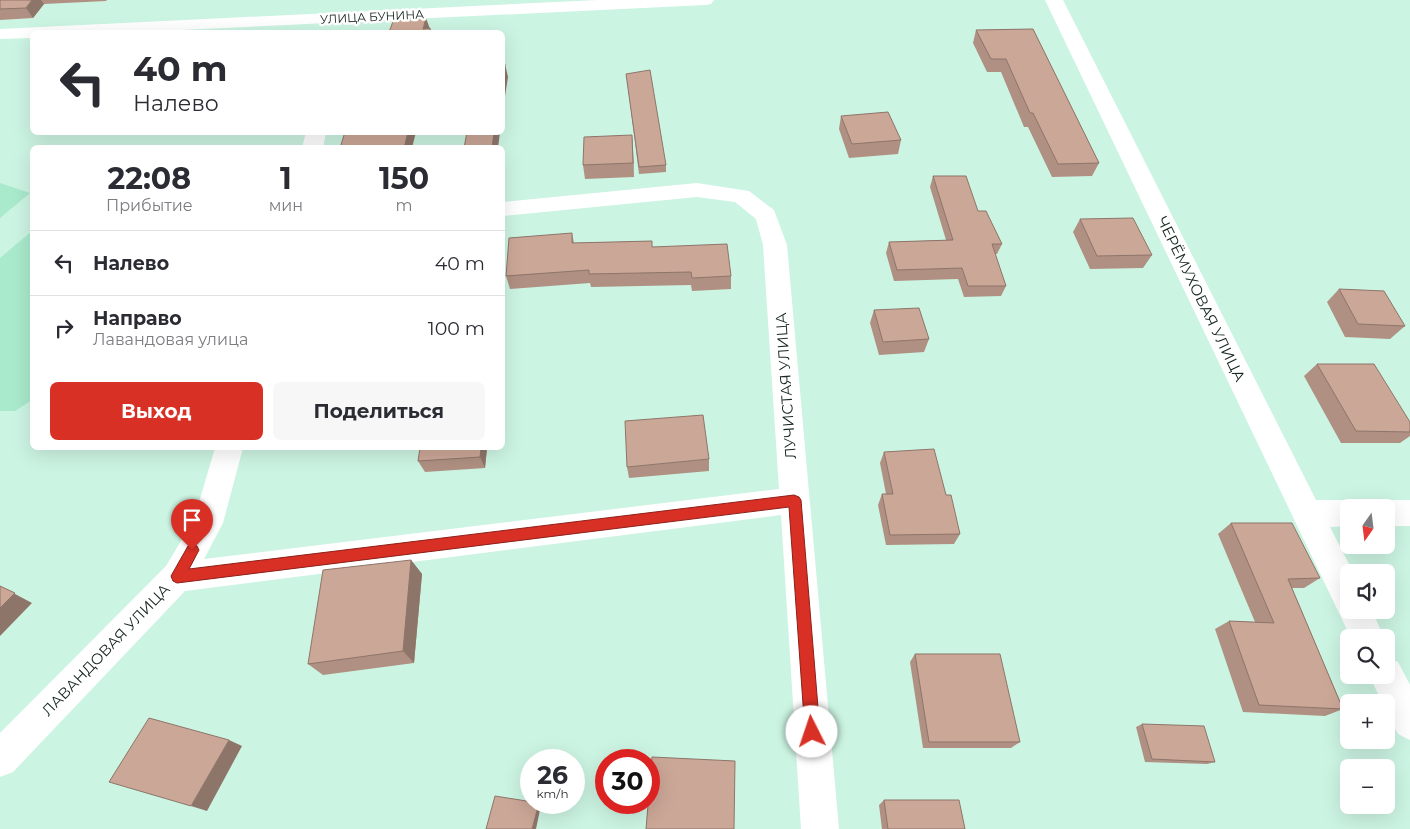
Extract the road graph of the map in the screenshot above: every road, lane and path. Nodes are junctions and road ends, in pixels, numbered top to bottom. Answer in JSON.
{"nodes":[{"id":1,"x":353,"y":0,"type":"edge"},
{"id":2,"x":705,"y":0,"type":"edge"},
{"id":3,"x":1054,"y":0,"type":"edge"},
{"id":4,"x":346,"y":26,"type":"edge"},
{"id":5,"x":141,"y":30,"type":"edge"},
{"id":6,"x":30,"y":33,"type":"edge"},
{"id":7,"x":0,"y":34,"type":"edge"},
{"id":8,"x":505,"y":208,"type":"edge"},
{"id":9,"x":228,"y":450,"type":"edge"},
{"id":10,"x":794,"y":500,"type":"junction"},
{"id":11,"x":1340,"y":513,"type":"edge"},
{"id":12,"x":1395,"y":513,"type":"edge"},
{"id":13,"x":1410,"y":513,"type":"edge"},
{"id":14,"x":1307,"y":514,"type":"junction"},
{"id":15,"x":177,"y":576,"type":"junction"},
{"id":16,"x":1340,"y":580,"type":"edge"},
{"id":17,"x":1391,"y":684,"type":"edge"},
{"id":18,"x":1410,"y":722,"type":"edge"},
{"id":19,"x":0,"y":759,"type":"edge"},
{"id":20,"x":820,"y":829,"type":"edge"}],
"edges":[{"from":1,"to":4,"type":"street"},
{"from":2,"to":4,"type":"street","name":"УЛИЦА БУНИНА"},
{"from":3,"to":14,"type":"street","name":"ЧЕРЁМУХОВАЯ УЛИЦА"},
{"from":4,"to":5,"type":"street","name":"УЛИЦА БУНИНА"},
{"from":6,"to":7,"type":"street"},
{"from":8,"to":10,"type":"street","name":"ЛУЧИСТАЯ УЛИЦА"},
{"from":9,"to":15,"type":"street","name":"ЛАВАНДОВАЯ УЛИЦА"},
{"from":10,"to":15,"type":"street"},
{"from":10,"to":20,"type":"street","name":"ЛУЧИСТАЯ УЛИЦА"},
{"from":11,"to":14,"type":"street"},
{"from":12,"to":13,"type":"street"},
{"from":14,"to":16,"type":"street","name":"ЧЕРЁМУХОВАЯ УЛИЦА"},
{"from":15,"to":19,"type":"street","name":"ЛАВАНДОВАЯ УЛИЦА"},
{"from":17,"to":18,"type":"street"}]}
